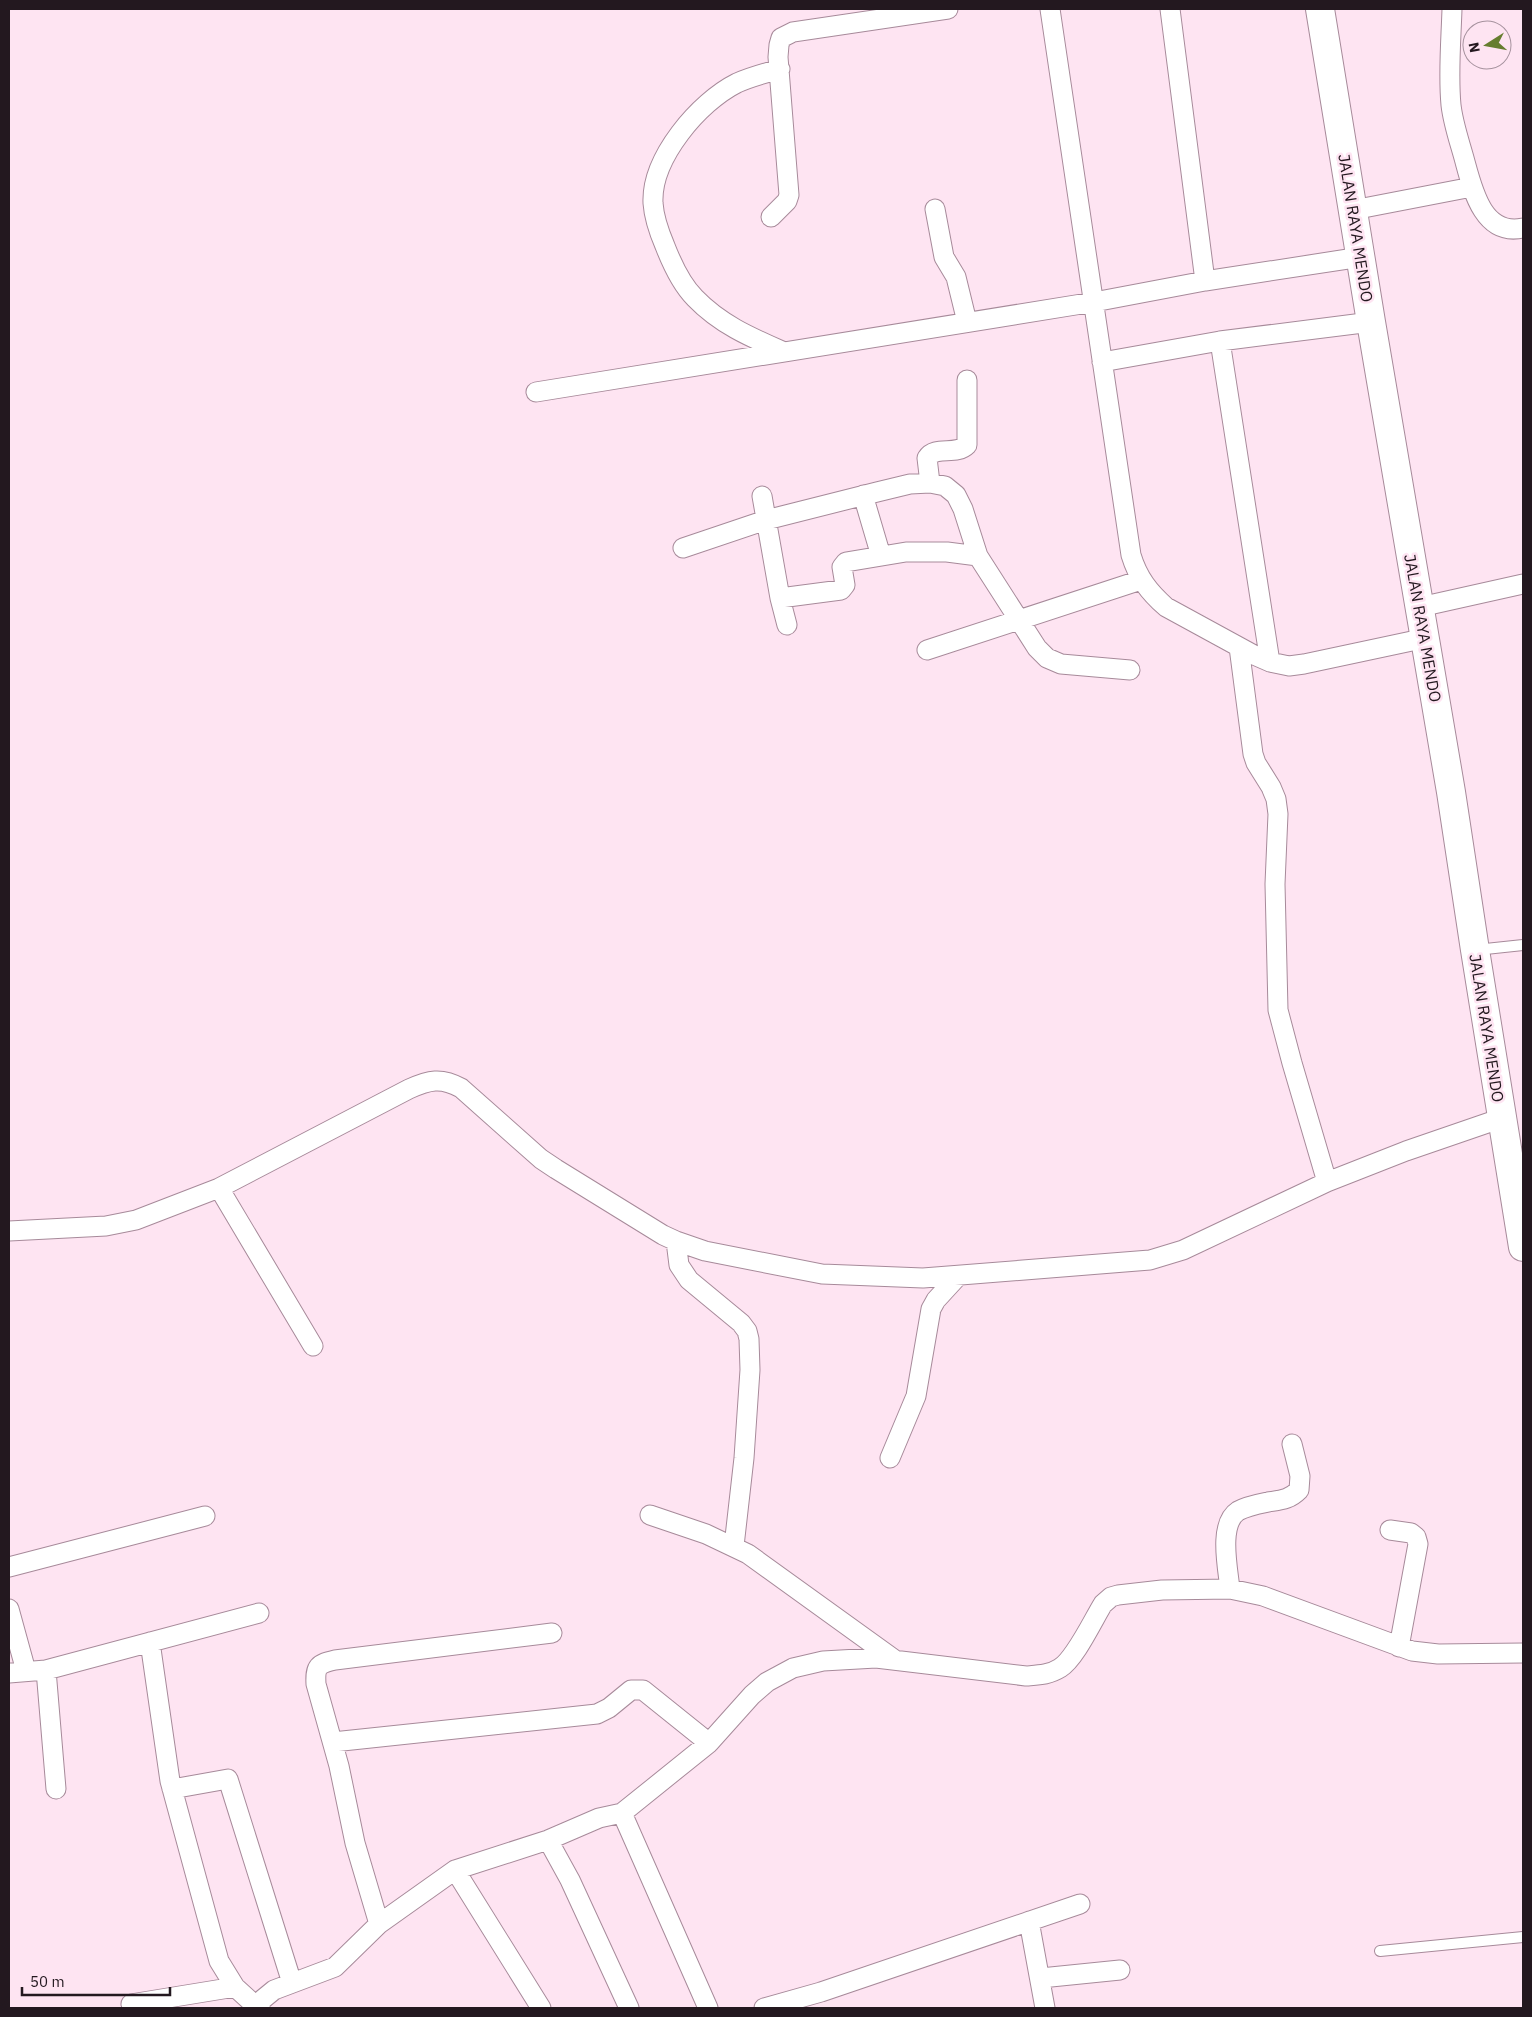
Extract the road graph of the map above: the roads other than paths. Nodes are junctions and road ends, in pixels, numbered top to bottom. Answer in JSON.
{"nodes":[{"id":1,"x":948,"y":9,"type":"edge"},
{"id":2,"x":1050,"y":9,"type":"edge"},
{"id":3,"x":1170,"y":9,"type":"edge"},
{"id":4,"x":1320,"y":9,"type":"edge"},
{"id":5,"x":1452,"y":9,"type":"edge"},
{"id":6,"x":780,"y":69,"type":"junction"},
{"id":7,"x":1472,"y":187,"type":"junction"},
{"id":8,"x":935,"y":209,"type":"dead end"},
{"id":9,"x":1353,"y":210,"type":"junction"},
{"id":10,"x":771,"y":216,"type":"dead end"},
{"id":11,"x":1523,"y":228,"type":"edge"},
{"id":12,"x":1361,"y":257,"type":"junction"},
{"id":13,"x":1205,"y":281,"type":"junction"},
{"id":14,"x":1094,"y":302,"type":"junction"},
{"id":15,"x":967,"y":322,"type":"junction"},
{"id":16,"x":1371,"y":322,"type":"junction"},
{"id":17,"x":1220,"y":341,"type":"junction"},
{"id":18,"x":782,"y":351,"type":"junction"},
{"id":19,"x":1102,"y":362,"type":"junction"},
{"id":20,"x":967,"y":380,"type":"dead end"},
{"id":21,"x":536,"y":392,"type":"dead end"},
{"id":22,"x":930,"y":483,"type":"junction"},
{"id":23,"x":863,"y":495,"type":"junction"},
{"id":24,"x":762,"y":496,"type":"dead end"},
{"id":25,"x":766,"y":520,"type":"junction"},
{"id":26,"x":683,"y":548,"type":"dead end"},
{"id":27,"x":881,"y":556,"type":"junction"},
{"id":28,"x":978,"y":556,"type":"junction"},
{"id":29,"x":1141,"y":580,"type":"junction"},
{"id":30,"x":1523,"y":584,"type":"edge"},
{"id":31,"x":780,"y":598,"type":"junction"},
{"id":32,"x":1420,"y":607,"type":"junction"},
{"id":33,"x":1019,"y":620,"type":"junction"},
{"id":34,"x":787,"y":625,"type":"dead end"},
{"id":35,"x":1426,"y":638,"type":"junction"},
{"id":36,"x":1239,"y":647,"type":"junction"},
{"id":37,"x":927,"y":650,"type":"dead end"},
{"id":38,"x":1270,"y":662,"type":"junction"},
{"id":39,"x":1130,"y":670,"type":"dead end"},
{"id":40,"x":1523,"y":945,"type":"edge"},
{"id":41,"x":1475,"y":950,"type":"junction"},
{"id":42,"x":1502,"y":1118,"type":"junction"},
{"id":43,"x":1327,"y":1182,"type":"junction"},
{"id":44,"x":219,"y":1188,"type":"junction"},
{"id":45,"x":9,"y":1231,"type":"edge"},
{"id":46,"x":676,"y":1241,"type":"junction"},
{"id":47,"x":1523,"y":1247,"type":"edge"},
{"id":48,"x":958,"y":1276,"type":"junction"},
{"id":49,"x":313,"y":1346,"type":"dead end"},
{"id":50,"x":1292,"y":1444,"type":"dead end"},
{"id":51,"x":890,"y":1458,"type":"dead end"},
{"id":52,"x":650,"y":1515,"type":"dead end"},
{"id":53,"x":205,"y":1516,"type":"dead end"},
{"id":54,"x":1390,"y":1530,"type":"dead end"},
{"id":55,"x":734,"y":1546,"type":"junction"},
{"id":56,"x":9,"y":1567,"type":"edge"},
{"id":57,"x":1230,"y":1589,"type":"junction"},
{"id":58,"x":9,"y":1609,"type":"edge"},
{"id":59,"x":259,"y":1613,"type":"dead end"},
{"id":60,"x":552,"y":1632,"type":"dead end"},
{"id":61,"x":150,"y":1642,"type":"junction"},
{"id":62,"x":1400,"y":1648,"type":"junction"},
{"id":63,"x":1523,"y":1653,"type":"edge"},
{"id":64,"x":895,"y":1660,"type":"junction"},
{"id":65,"x":46,"y":1670,"type":"junction"},
{"id":66,"x":18,"y":1672,"type":"edge"},
{"id":67,"x":332,"y":1742,"type":"junction"},
{"id":68,"x":709,"y":1743,"type":"junction"},
{"id":69,"x":56,"y":1789,"type":"dead end"},
{"id":70,"x":172,"y":1789,"type":"junction"},
{"id":71,"x":622,"y":1813,"type":"junction"},
{"id":72,"x":548,"y":1840,"type":"junction"},
{"id":73,"x":455,"y":1870,"type":"junction"},
{"id":74,"x":1080,"y":1904,"type":"dead end"},
{"id":75,"x":1029,"y":1921,"type":"junction"},
{"id":76,"x":379,"y":1924,"type":"junction"},
{"id":77,"x":1523,"y":1936,"type":"edge"},
{"id":78,"x":1380,"y":1952,"type":"dead end"},
{"id":79,"x":1120,"y":1970,"type":"dead end"},
{"id":80,"x":1041,"y":1978,"type":"junction"},
{"id":81,"x":292,"y":1983,"type":"junction"},
{"id":82,"x":235,"y":1987,"type":"junction"},
{"id":83,"x":131,"y":2004,"type":"dead end"},
{"id":84,"x":258,"y":2008,"type":"edge"},
{"id":85,"x":542,"y":2008,"type":"edge"},
{"id":86,"x":629,"y":2008,"type":"edge"},
{"id":87,"x":708,"y":2008,"type":"edge"},
{"id":88,"x":764,"y":2008,"type":"edge"},
{"id":89,"x":1045,"y":2008,"type":"edge"}],
"edges":[{"from":1,"to":6,"type":"street"},
{"from":2,"to":14,"type":"street"},
{"from":3,"to":13,"type":"street"},
{"from":4,"to":9,"type":"highway","name":"JALAN RAYA MENDO"},
{"from":5,"to":7,"type":"street"},
{"from":6,"to":10,"type":"street"},
{"from":6,"to":18,"type":"street"},
{"from":7,"to":9,"type":"street"},
{"from":7,"to":11,"type":"street"},
{"from":8,"to":15,"type":"street"},
{"from":9,"to":12,"type":"highway","name":"JALAN RAYA MENDO"},
{"from":12,"to":13,"type":"street"},
{"from":12,"to":16,"type":"highway","name":"JALAN RAYA MENDO"},
{"from":13,"to":14,"type":"street"},
{"from":14,"to":15,"type":"street"},
{"from":14,"to":19,"type":"street"},
{"from":15,"to":18,"type":"street"},
{"from":16,"to":17,"type":"street"},
{"from":16,"to":32,"type":"highway","name":"JALAN RAYA MENDO"},
{"from":17,"to":19,"type":"street"},
{"from":17,"to":38,"type":"street"},
{"from":18,"to":21,"type":"street"},
{"from":19,"to":29,"type":"street"},
{"from":20,"to":22,"type":"street"},
{"from":22,"to":23,"type":"street"},
{"from":22,"to":28,"type":"street"},
{"from":23,"to":25,"type":"street"},
{"from":23,"to":27,"type":"street"},
{"from":24,"to":25,"type":"street"},
{"from":25,"to":26,"type":"street"},
{"from":25,"to":31,"type":"street"},
{"from":27,"to":28,"type":"street"},
{"from":27,"to":31,"type":"street"},
{"from":28,"to":33,"type":"street"},
{"from":29,"to":33,"type":"street"},
{"from":29,"to":36,"type":"street"},
{"from":30,"to":32,"type":"street"},
{"from":31,"to":34,"type":"street"},
{"from":32,"to":35,"type":"highway","name":"JALAN RAYA MENDO"},
{"from":33,"to":37,"type":"street"},
{"from":33,"to":39,"type":"street"},
{"from":35,"to":38,"type":"street"},
{"from":35,"to":41,"type":"highway","name":"JALAN RAYA MENDO"},
{"from":36,"to":38,"type":"street"},
{"from":36,"to":43,"type":"street"},
{"from":40,"to":41,"type":"lane"},
{"from":41,"to":42,"type":"highway","name":"JALAN RAYA MENDO"},
{"from":42,"to":43,"type":"street"},
{"from":42,"to":47,"type":"highway","name":"JALAN RAYA MENDO"},
{"from":43,"to":48,"type":"street"},
{"from":44,"to":45,"type":"street"},
{"from":44,"to":46,"type":"street"},
{"from":44,"to":49,"type":"street"},
{"from":46,"to":48,"type":"street"},
{"from":46,"to":55,"type":"street"},
{"from":48,"to":51,"type":"street"},
{"from":50,"to":57,"type":"street"},
{"from":52,"to":55,"type":"street"},
{"from":53,"to":56,"type":"street"},
{"from":54,"to":62,"type":"street"},
{"from":55,"to":64,"type":"street"},
{"from":57,"to":62,"type":"street"},
{"from":57,"to":64,"type":"street"},
{"from":58,"to":66,"type":"street"},
{"from":59,"to":61,"type":"street"},
{"from":60,"to":67,"type":"street"},
{"from":61,"to":65,"type":"street"},
{"from":61,"to":70,"type":"street"},
{"from":62,"to":63,"type":"street"},
{"from":64,"to":68,"type":"street"},
{"from":65,"to":66,"type":"street"},
{"from":65,"to":69,"type":"street"},
{"from":67,"to":68,"type":"street"},
{"from":67,"to":76,"type":"street"},
{"from":68,"to":71,"type":"street"},
{"from":70,"to":81,"type":"street"},
{"from":70,"to":82,"type":"street"},
{"from":71,"to":72,"type":"street"},
{"from":71,"to":87,"type":"street"},
{"from":72,"to":73,"type":"street"},
{"from":72,"to":86,"type":"street"},
{"from":73,"to":76,"type":"street"},
{"from":73,"to":85,"type":"street"},
{"from":74,"to":75,"type":"street"},
{"from":75,"to":80,"type":"street"},
{"from":75,"to":88,"type":"street"},
{"from":76,"to":81,"type":"street"},
{"from":77,"to":78,"type":"lane"},
{"from":79,"to":80,"type":"street"},
{"from":80,"to":89,"type":"street"},
{"from":81,"to":84,"type":"street"},
{"from":82,"to":83,"type":"street"},
{"from":82,"to":84,"type":"street"}]}
